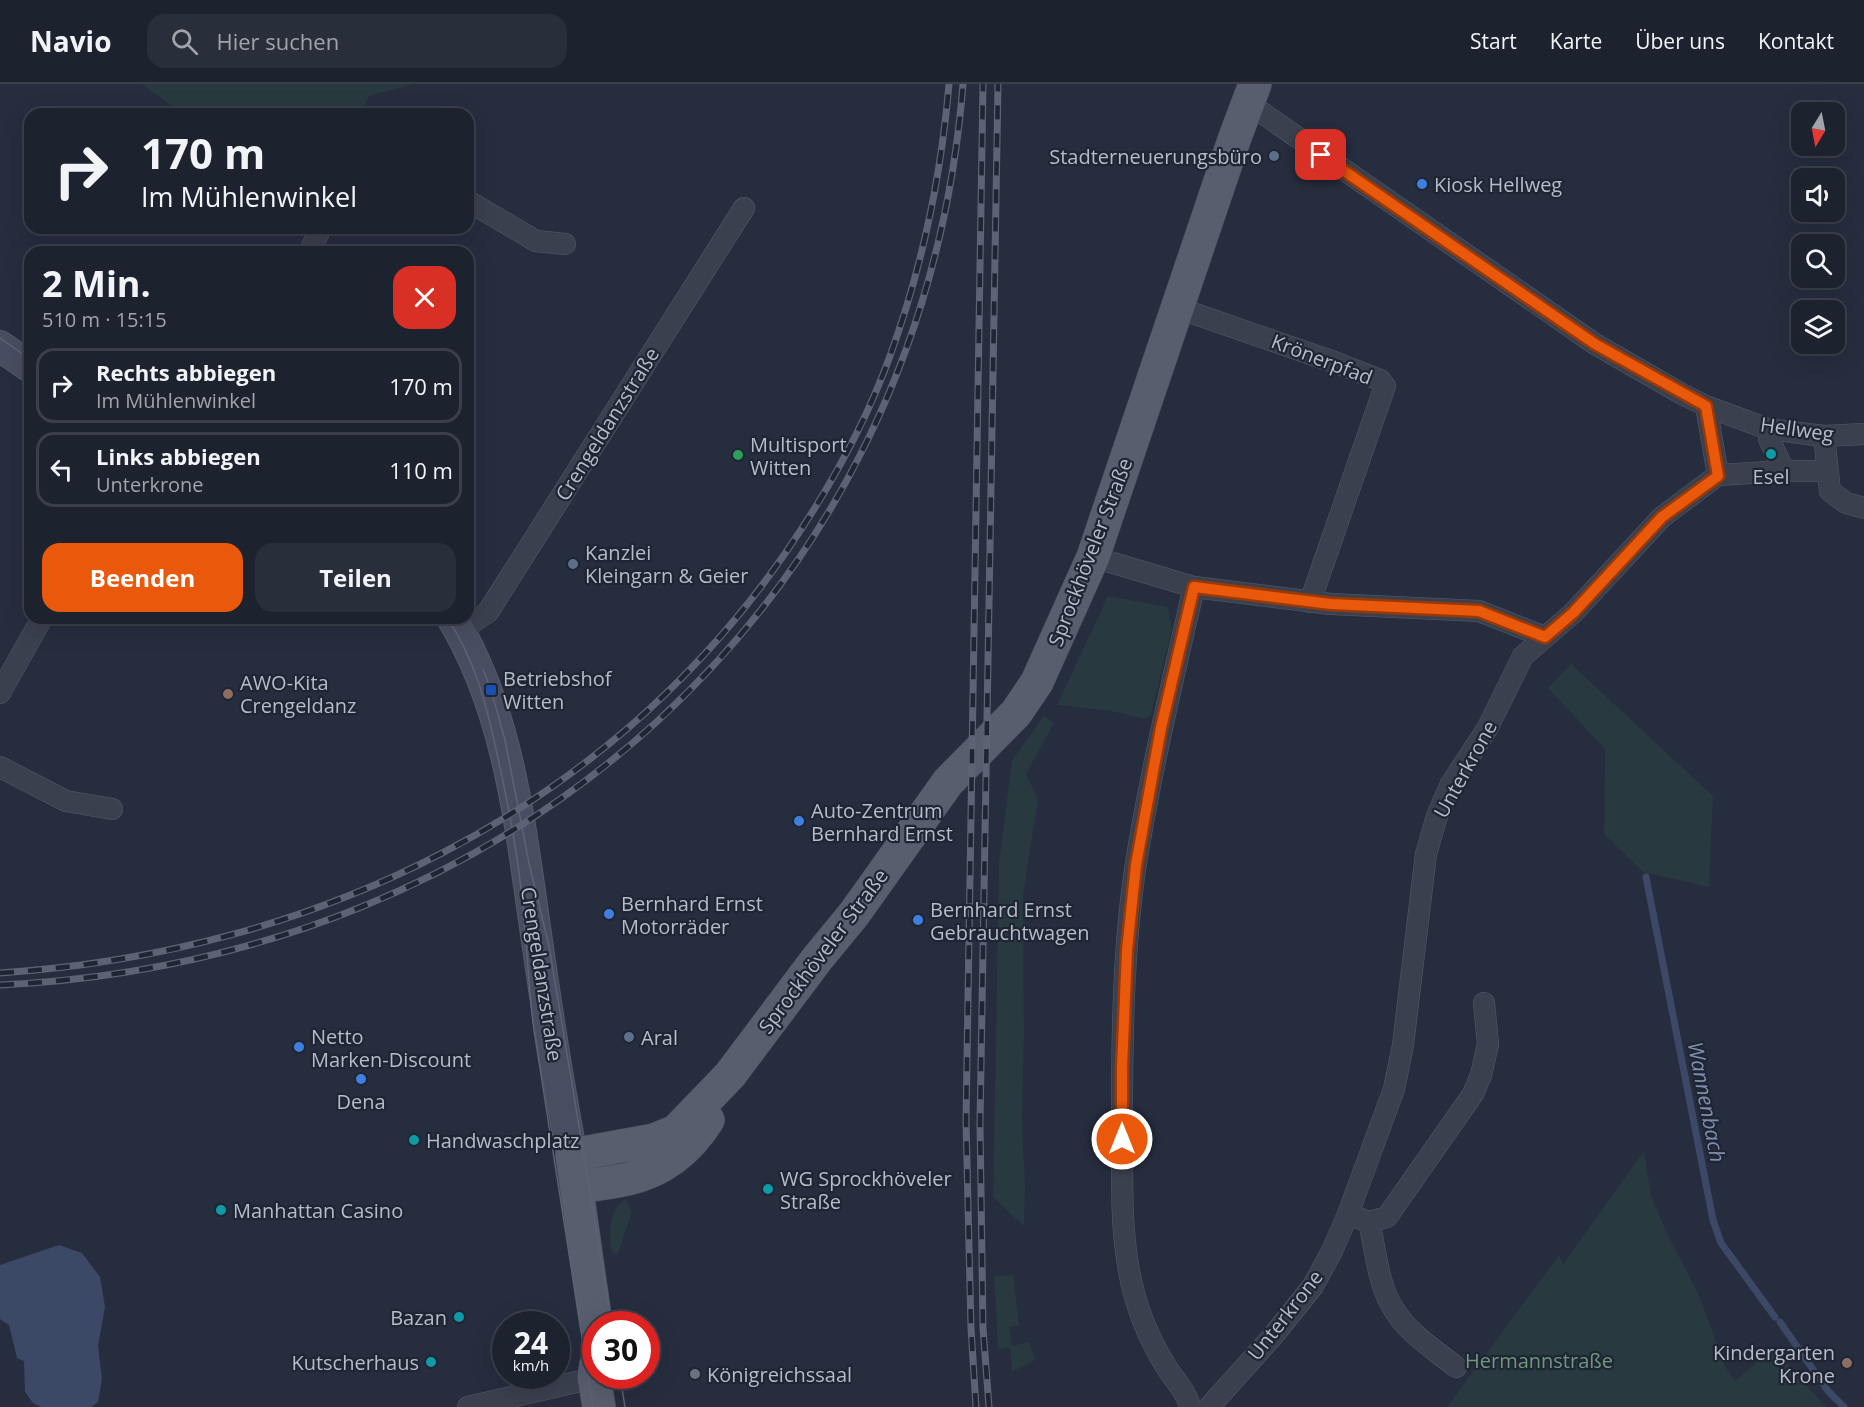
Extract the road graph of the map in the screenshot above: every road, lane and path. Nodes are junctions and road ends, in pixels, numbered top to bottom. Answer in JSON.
{"nodes":[{"id":1,"x":1251,"y":94,"type":"edge"},
{"id":2,"x":474,"y":205,"type":"edge"},
{"id":3,"x":744,"y":207,"type":"dead end"},
{"id":4,"x":565,"y":244,"type":"dead end"},
{"id":5,"x":1178,"y":308,"type":"junction"},
{"id":6,"x":0,"y":346,"type":"edge"},
{"id":7,"x":24,"y":362,"type":"edge"},
{"id":8,"x":1706,"y":406,"type":"junction"},
{"id":9,"x":1864,"y":434,"type":"edge"},
{"id":10,"x":1824,"y":436,"type":"junction"},
{"id":11,"x":1769,"y":439,"type":"dead end"},
{"id":12,"x":1784,"y":471,"type":"junction"},
{"id":13,"x":1818,"y":471,"type":"dead end"},
{"id":14,"x":1718,"y":476,"type":"junction"},
{"id":15,"x":1864,"y":508,"type":"edge"},
{"id":16,"x":1093,"y":557,"type":"junction"},
{"id":17,"x":1194,"y":587,"type":"junction"},
{"id":18,"x":1310,"y":602,"type":"junction"},
{"id":19,"x":474,"y":617,"type":"edge"},
{"id":20,"x":39,"y":624,"type":"edge"},
{"id":21,"x":456,"y":624,"type":"edge"},
{"id":22,"x":1545,"y":637,"type":"junction"},
{"id":23,"x":0,"y":693,"type":"edge"},
{"id":24,"x":0,"y":766,"type":"edge"},
{"id":25,"x":112,"y":809,"type":"dead end"},
{"id":26,"x":1484,"y":1003,"type":"dead end"},
{"id":27,"x":730,"y":1075,"type":"junction"},
{"id":28,"x":572,"y":1155,"type":"junction"},
{"id":29,"x":576,"y":1188,"type":"junction"},
{"id":30,"x":1348,"y":1214,"type":"junction"},
{"id":31,"x":1369,"y":1222,"type":"junction"},
{"id":32,"x":594,"y":1311,"type":"edge"},
{"id":33,"x":1456,"y":1367,"type":"dead end"},
{"id":34,"x":582,"y":1384,"type":"edge"},
{"id":35,"x":608,"y":1389,"type":"edge"},
{"id":36,"x":468,"y":1407,"type":"edge"},
{"id":37,"x":621,"y":1407,"type":"edge"},
{"id":38,"x":1190,"y":1407,"type":"edge"},
{"id":39,"x":1209,"y":1407,"type":"edge"}],
"edges":[{"from":1,"to":5,"type":"main road","name":"Sprockhöveler Straße"},
{"from":1,"to":8,"type":"street","name":"Hellweg"},
{"from":2,"to":4,"type":"street"},
{"from":3,"to":19,"type":"street","name":"Crengeldanzstraße"},
{"from":5,"to":16,"type":"main road","name":"Sprockhöveler Straße"},
{"from":5,"to":18,"type":"street","name":"Krönerpfad"},
{"from":6,"to":7,"type":"main road"},
{"from":8,"to":10,"type":"street","name":"Hellweg"},
{"from":8,"to":14,"type":"street"},
{"from":9,"to":10,"type":"street","name":"Hellweg"},
{"from":10,"to":15,"type":"street"},
{"from":11,"to":12,"type":"street"},
{"from":12,"to":13,"type":"street"},
{"from":12,"to":14,"type":"street"},
{"from":14,"to":22,"type":"street","name":"Unterkrone"},
{"from":16,"to":17,"type":"street"},
{"from":16,"to":27,"type":"main road","name":"Sprockhöveler Straße"},
{"from":17,"to":18,"type":"street"},
{"from":17,"to":38,"type":"street"},
{"from":18,"to":22,"type":"street"},
{"from":20,"to":23,"type":"street"},
{"from":21,"to":28,"type":"main road","name":"Crengeldanzstraße"},
{"from":22,"to":30,"type":"street","name":"Unterkrone"},
{"from":24,"to":25,"type":"street"},
{"from":26,"to":31,"type":"street"},
{"from":27,"to":28,"type":"main road","name":"Sprockhöveler Straße"},
{"from":27,"to":29,"type":"main road","name":"Sprockhöveler Straße"},
{"from":28,"to":29,"type":"main road","name":"Crengeldanzstraße"},
{"from":29,"to":32,"type":"main road","name":"Crengeldanzstraße"},
{"from":30,"to":31,"type":"street"},
{"from":30,"to":39,"type":"street","name":"Unterkrone"},
{"from":31,"to":33,"type":"street"},
{"from":34,"to":36,"type":"street"},
{"from":35,"to":37,"type":"main road"}]}
